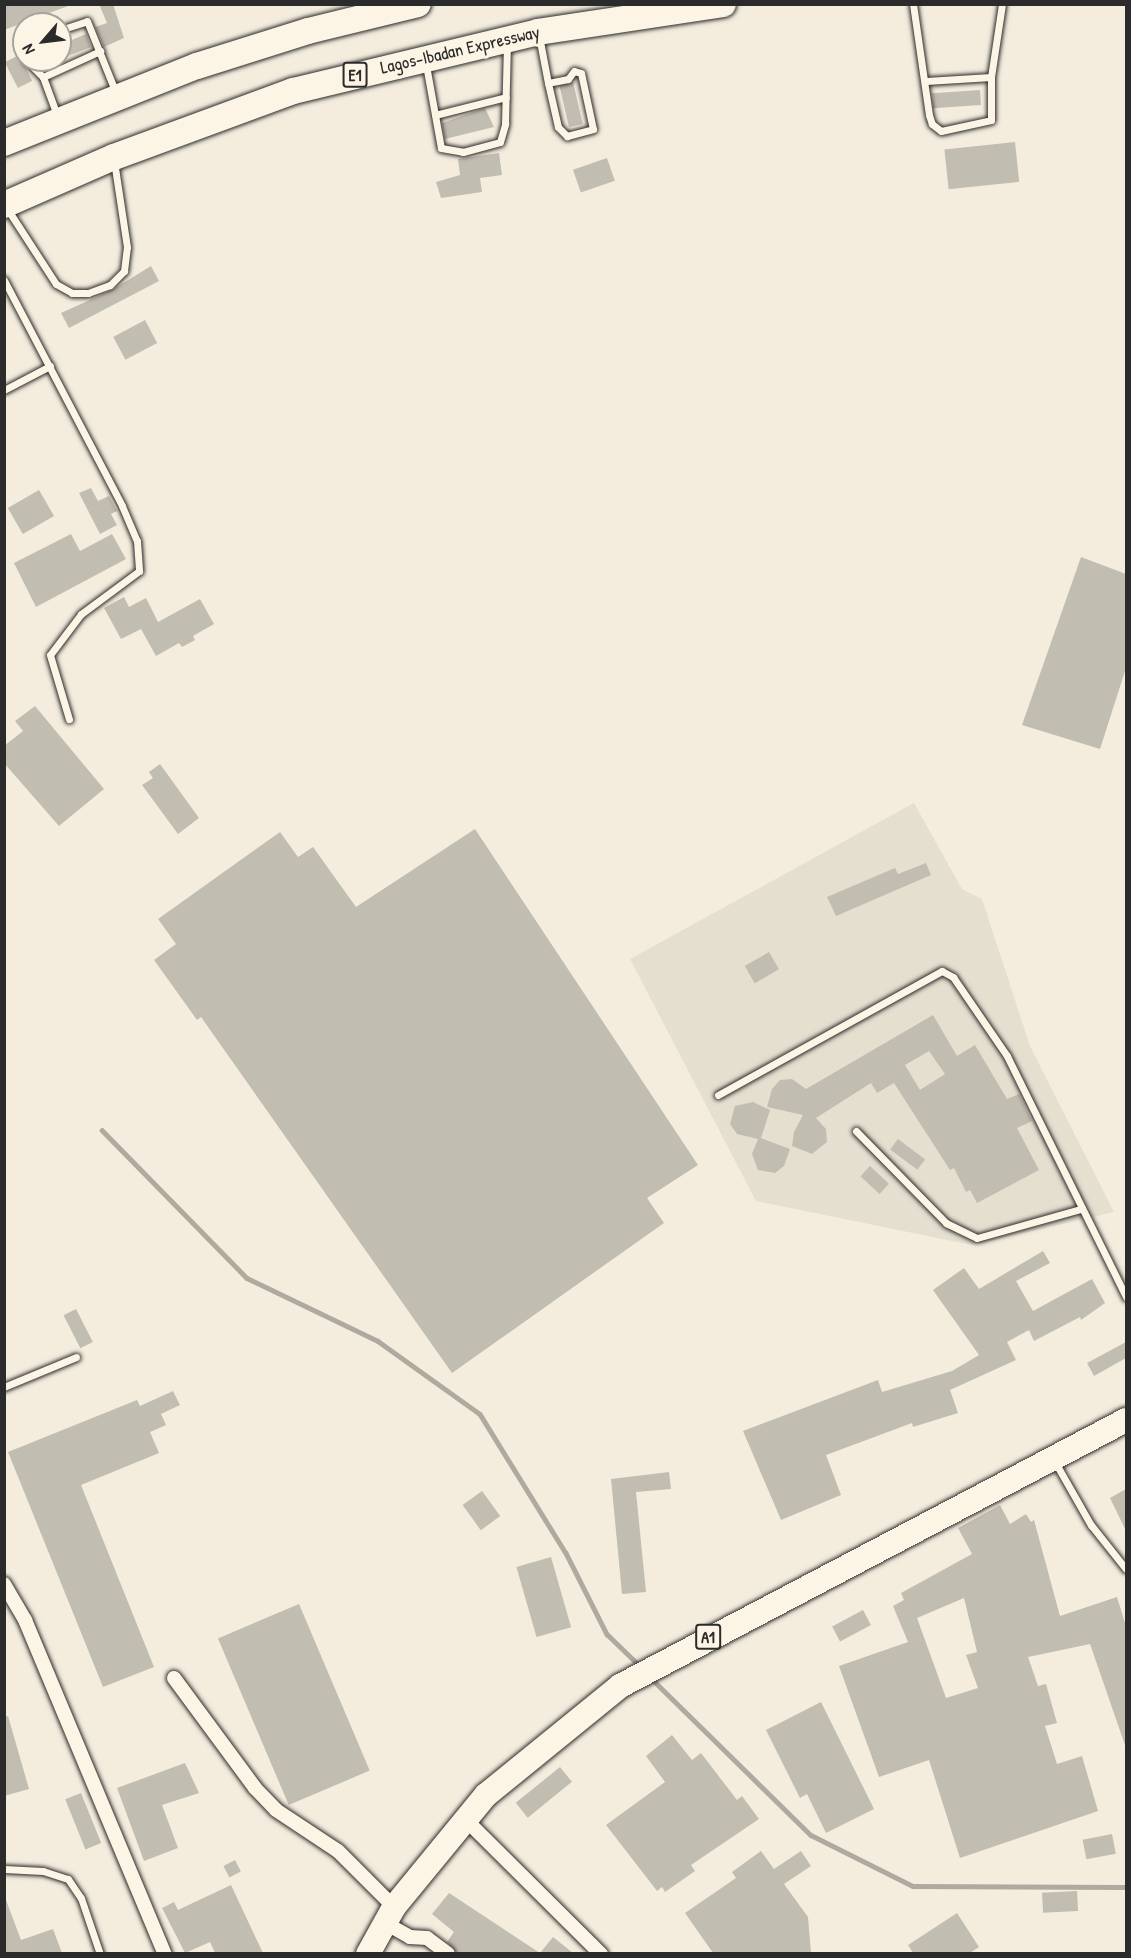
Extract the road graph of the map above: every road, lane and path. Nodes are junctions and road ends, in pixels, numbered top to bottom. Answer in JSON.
{"nodes":[{"id":1,"x":723,"y":4,"type":"edge"},
{"id":2,"x":913,"y":4,"type":"edge"},
{"id":3,"x":1002,"y":4,"type":"edge"},
{"id":4,"x":408,"y":6,"type":"edge"},
{"id":5,"x":72,"y":26,"type":"edge"},
{"id":6,"x":538,"y":32,"type":"junction"},
{"id":7,"x":507,"y":38,"type":"junction"},
{"id":8,"x":100,"y":51,"type":"junction"},
{"id":9,"x":424,"y":57,"type":"junction"},
{"id":10,"x":38,"y":72,"type":"edge"},
{"id":11,"x":43,"y":77,"type":"junction"},
{"id":12,"x":992,"y":77,"type":"junction"},
{"id":13,"x":926,"y":81,"type":"junction"},
{"id":14,"x":548,"y":83,"type":"junction"},
{"id":15,"x":117,"y":95,"type":"junction"},
{"id":16,"x":506,"y":96,"type":"junction"},
{"id":17,"x":435,"y":115,"type":"junction"},
{"id":18,"x":59,"y":120,"type":"junction"},
{"id":19,"x":5,"y":142,"type":"edge"},
{"id":20,"x":114,"y":157,"type":"junction"},
{"id":21,"x":4,"y":205,"type":"edge"},
{"id":22,"x":4,"y":280,"type":"edge"},
{"id":23,"x":50,"y":366,"type":"junction"},
{"id":24,"x":4,"y":390,"type":"edge"},
{"id":25,"x":69,"y":719,"type":"dead end"},
{"id":26,"x":718,"y":1095,"type":"dead end"},
{"id":27,"x":856,"y":1131,"type":"dead end"},
{"id":28,"x":1080,"y":1209,"type":"junction"},
{"id":29,"x":1126,"y":1297,"type":"edge"},
{"id":30,"x":76,"y":1357,"type":"dead end"},
{"id":31,"x":4,"y":1387,"type":"edge"},
{"id":32,"x":1126,"y":1420,"type":"edge"},
{"id":33,"x":1052,"y":1457,"type":"junction"},
{"id":34,"x":1126,"y":1569,"type":"edge"},
{"id":35,"x":4,"y":1584,"type":"edge"},
{"id":36,"x":174,"y":1678,"type":"dead end"},
{"id":37,"x":467,"y":1821,"type":"junction"},
{"id":38,"x":4,"y":1869,"type":"edge"},
{"id":39,"x":390,"y":1915,"type":"junction"},
{"id":40,"x":100,"y":1953,"type":"edge"},
{"id":41,"x":165,"y":1953,"type":"edge"},
{"id":42,"x":368,"y":1953,"type":"edge"},
{"id":43,"x":448,"y":1953,"type":"edge"},
{"id":44,"x":601,"y":1953,"type":"edge"}],
"edges":[{"from":1,"to":6,"type":"highway","name":"Lagos-Ibadan Expressway","number":"E1"},
{"from":2,"to":13,"type":"lane"},
{"from":3,"to":12,"type":"lane"},
{"from":4,"to":15,"type":"highway"},
{"from":5,"to":8,"type":"lane"},
{"from":6,"to":7,"type":"highway","name":"Lagos-Ibadan Expressway","number":"E1"},
{"from":6,"to":14,"type":"lane"},
{"from":7,"to":9,"type":"highway","name":"Lagos-Ibadan Expressway","number":"E1"},
{"from":7,"to":16,"type":"lane"},
{"from":8,"to":11,"type":"lane"},
{"from":8,"to":15,"type":"lane"},
{"from":9,"to":17,"type":"lane"},
{"from":9,"to":20,"type":"highway","name":"Lagos-Ibadan Expressway","number":"E1"},
{"from":10,"to":11,"type":"lane"},
{"from":11,"to":18,"type":"lane"},
{"from":12,"to":13,"type":"lane"},
{"from":12,"to":13,"type":"lane"},
{"from":14,"to":14,"type":"lane"},
{"from":15,"to":18,"type":"highway"},
{"from":16,"to":17,"type":"lane"},
{"from":16,"to":17,"type":"lane"},
{"from":18,"to":19,"type":"highway"},
{"from":20,"to":21,"type":"highway","name":"Lagos-Ibadan Expressway","number":"E1"},
{"from":20,"to":21,"type":"lane"},
{"from":22,"to":23,"type":"lane"},
{"from":23,"to":24,"type":"lane"},
{"from":23,"to":25,"type":"lane"},
{"from":26,"to":28,"type":"lane"},
{"from":27,"to":28,"type":"lane"},
{"from":28,"to":29,"type":"lane"},
{"from":30,"to":31,"type":"lane"},
{"from":32,"to":33,"type":"highway","number":"A1"},
{"from":33,"to":34,"type":"lane"},
{"from":33,"to":37,"type":"highway","number":"A1"},
{"from":35,"to":41,"type":"street"},
{"from":36,"to":39,"type":"street"},
{"from":37,"to":39,"type":"highway","number":"A1"},
{"from":37,"to":44,"type":"street"},
{"from":38,"to":40,"type":"lane"},
{"from":39,"to":42,"type":"highway","number":"A1"},
{"from":39,"to":43,"type":"street"}]}
